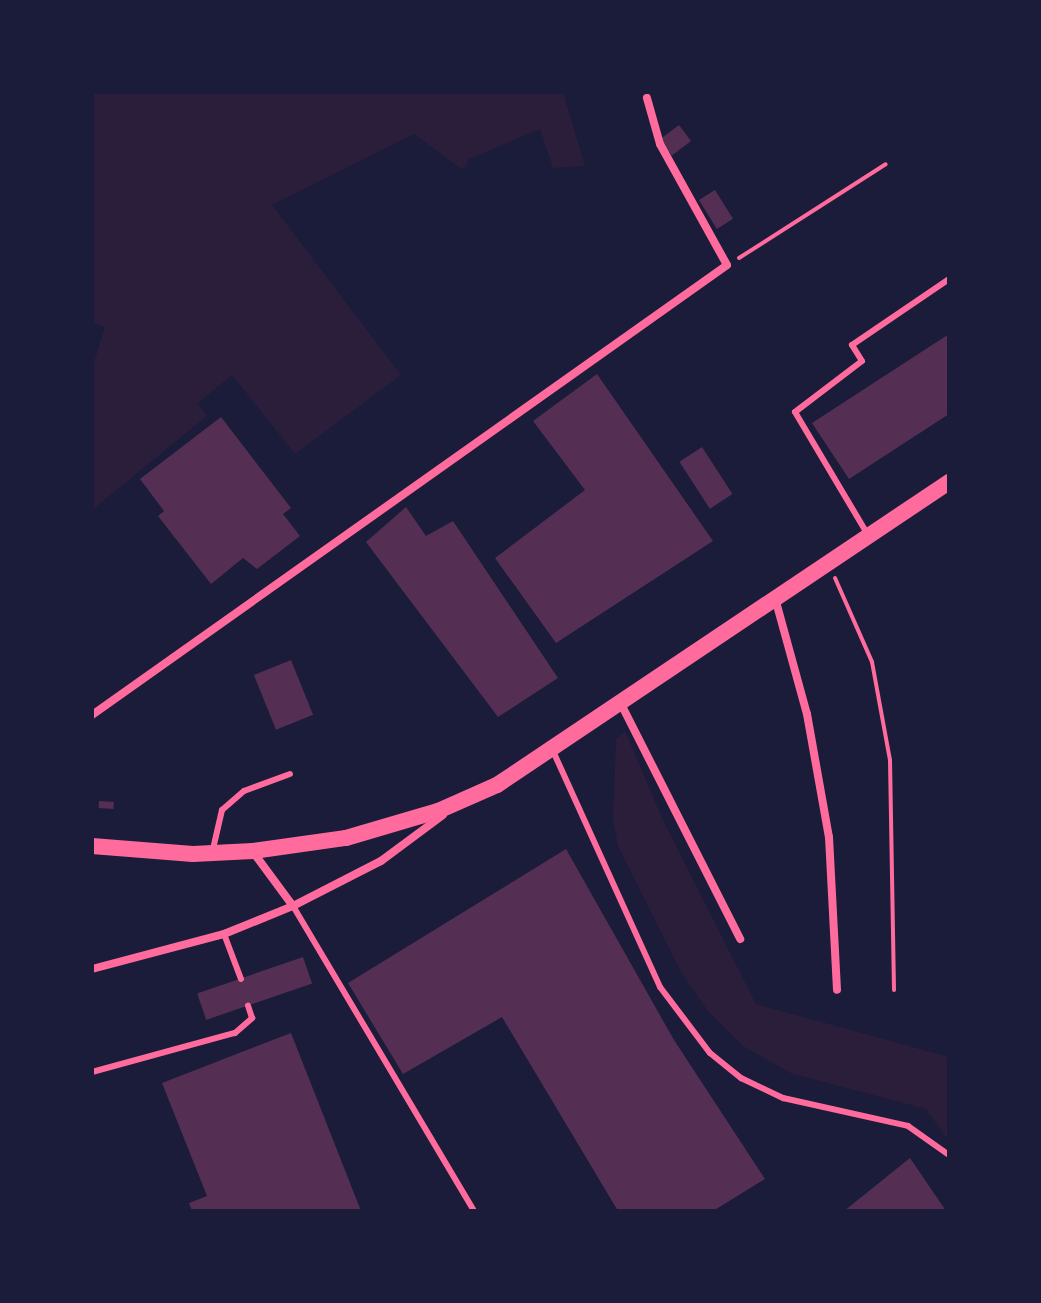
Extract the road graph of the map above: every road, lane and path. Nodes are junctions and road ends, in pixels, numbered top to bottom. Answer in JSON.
{"nodes":[{"id":1,"x":647,"y":98,"type":"dead end"},
{"id":2,"x":886,"y":164,"type":"dead end"},
{"id":3,"x":727,"y":265,"type":"junction"},
{"id":4,"x":949,"y":279,"type":"edge"},
{"id":5,"x":949,"y":482,"type":"edge"},
{"id":6,"x":868,"y":535,"type":"junction"},
{"id":7,"x":828,"y":562,"type":"junction"},
{"id":8,"x":775,"y":597,"type":"junction"},
{"id":9,"x":619,"y":699,"type":"junction"},
{"id":10,"x":92,"y":715,"type":"edge"},
{"id":11,"x":552,"y":747,"type":"junction"},
{"id":12,"x":290,"y":774,"type":"dead end"},
{"id":13,"x":460,"y":802,"type":"junction"},
{"id":14,"x":92,"y":846,"type":"edge"},
{"id":15,"x":253,"y":851,"type":"junction"},
{"id":16,"x":213,"y":853,"type":"junction"},
{"id":17,"x":293,"y":906,"type":"junction"},
{"id":18,"x":224,"y":934,"type":"junction"},
{"id":19,"x":740,"y":939,"type":"dead end"},
{"id":20,"x":92,"y":969,"type":"edge"},
{"id":21,"x":241,"y":979,"type":"dead end"},
{"id":22,"x":837,"y":990,"type":"dead end"},
{"id":23,"x":894,"y":990,"type":"dead end"},
{"id":24,"x":248,"y":1006,"type":"dead end"},
{"id":25,"x":92,"y":1072,"type":"edge"},
{"id":26,"x":949,"y":1155,"type":"edge"},
{"id":27,"x":474,"y":1211,"type":"edge"}],
"edges":[{"from":1,"to":3,"type":"street"},
{"from":2,"to":3,"type":"path"},
{"from":3,"to":10,"type":"street"},
{"from":4,"to":6,"type":"lane"},
{"from":5,"to":6,"type":"main road"},
{"from":6,"to":7,"type":"main road"},
{"from":7,"to":8,"type":"main road"},
{"from":7,"to":23,"type":"path"},
{"from":8,"to":9,"type":"main road"},
{"from":8,"to":22,"type":"street"},
{"from":9,"to":11,"type":"main road"},
{"from":9,"to":19,"type":"street"},
{"from":11,"to":13,"type":"main road"},
{"from":11,"to":26,"type":"lane"},
{"from":12,"to":16,"type":"lane"},
{"from":13,"to":15,"type":"main road"},
{"from":13,"to":17,"type":"street"},
{"from":14,"to":16,"type":"main road"},
{"from":15,"to":16,"type":"main road"},
{"from":15,"to":17,"type":"street"},
{"from":17,"to":18,"type":"street"},
{"from":17,"to":27,"type":"lane"},
{"from":18,"to":20,"type":"street"},
{"from":18,"to":21,"type":"lane"},
{"from":24,"to":25,"type":"lane"}]}
